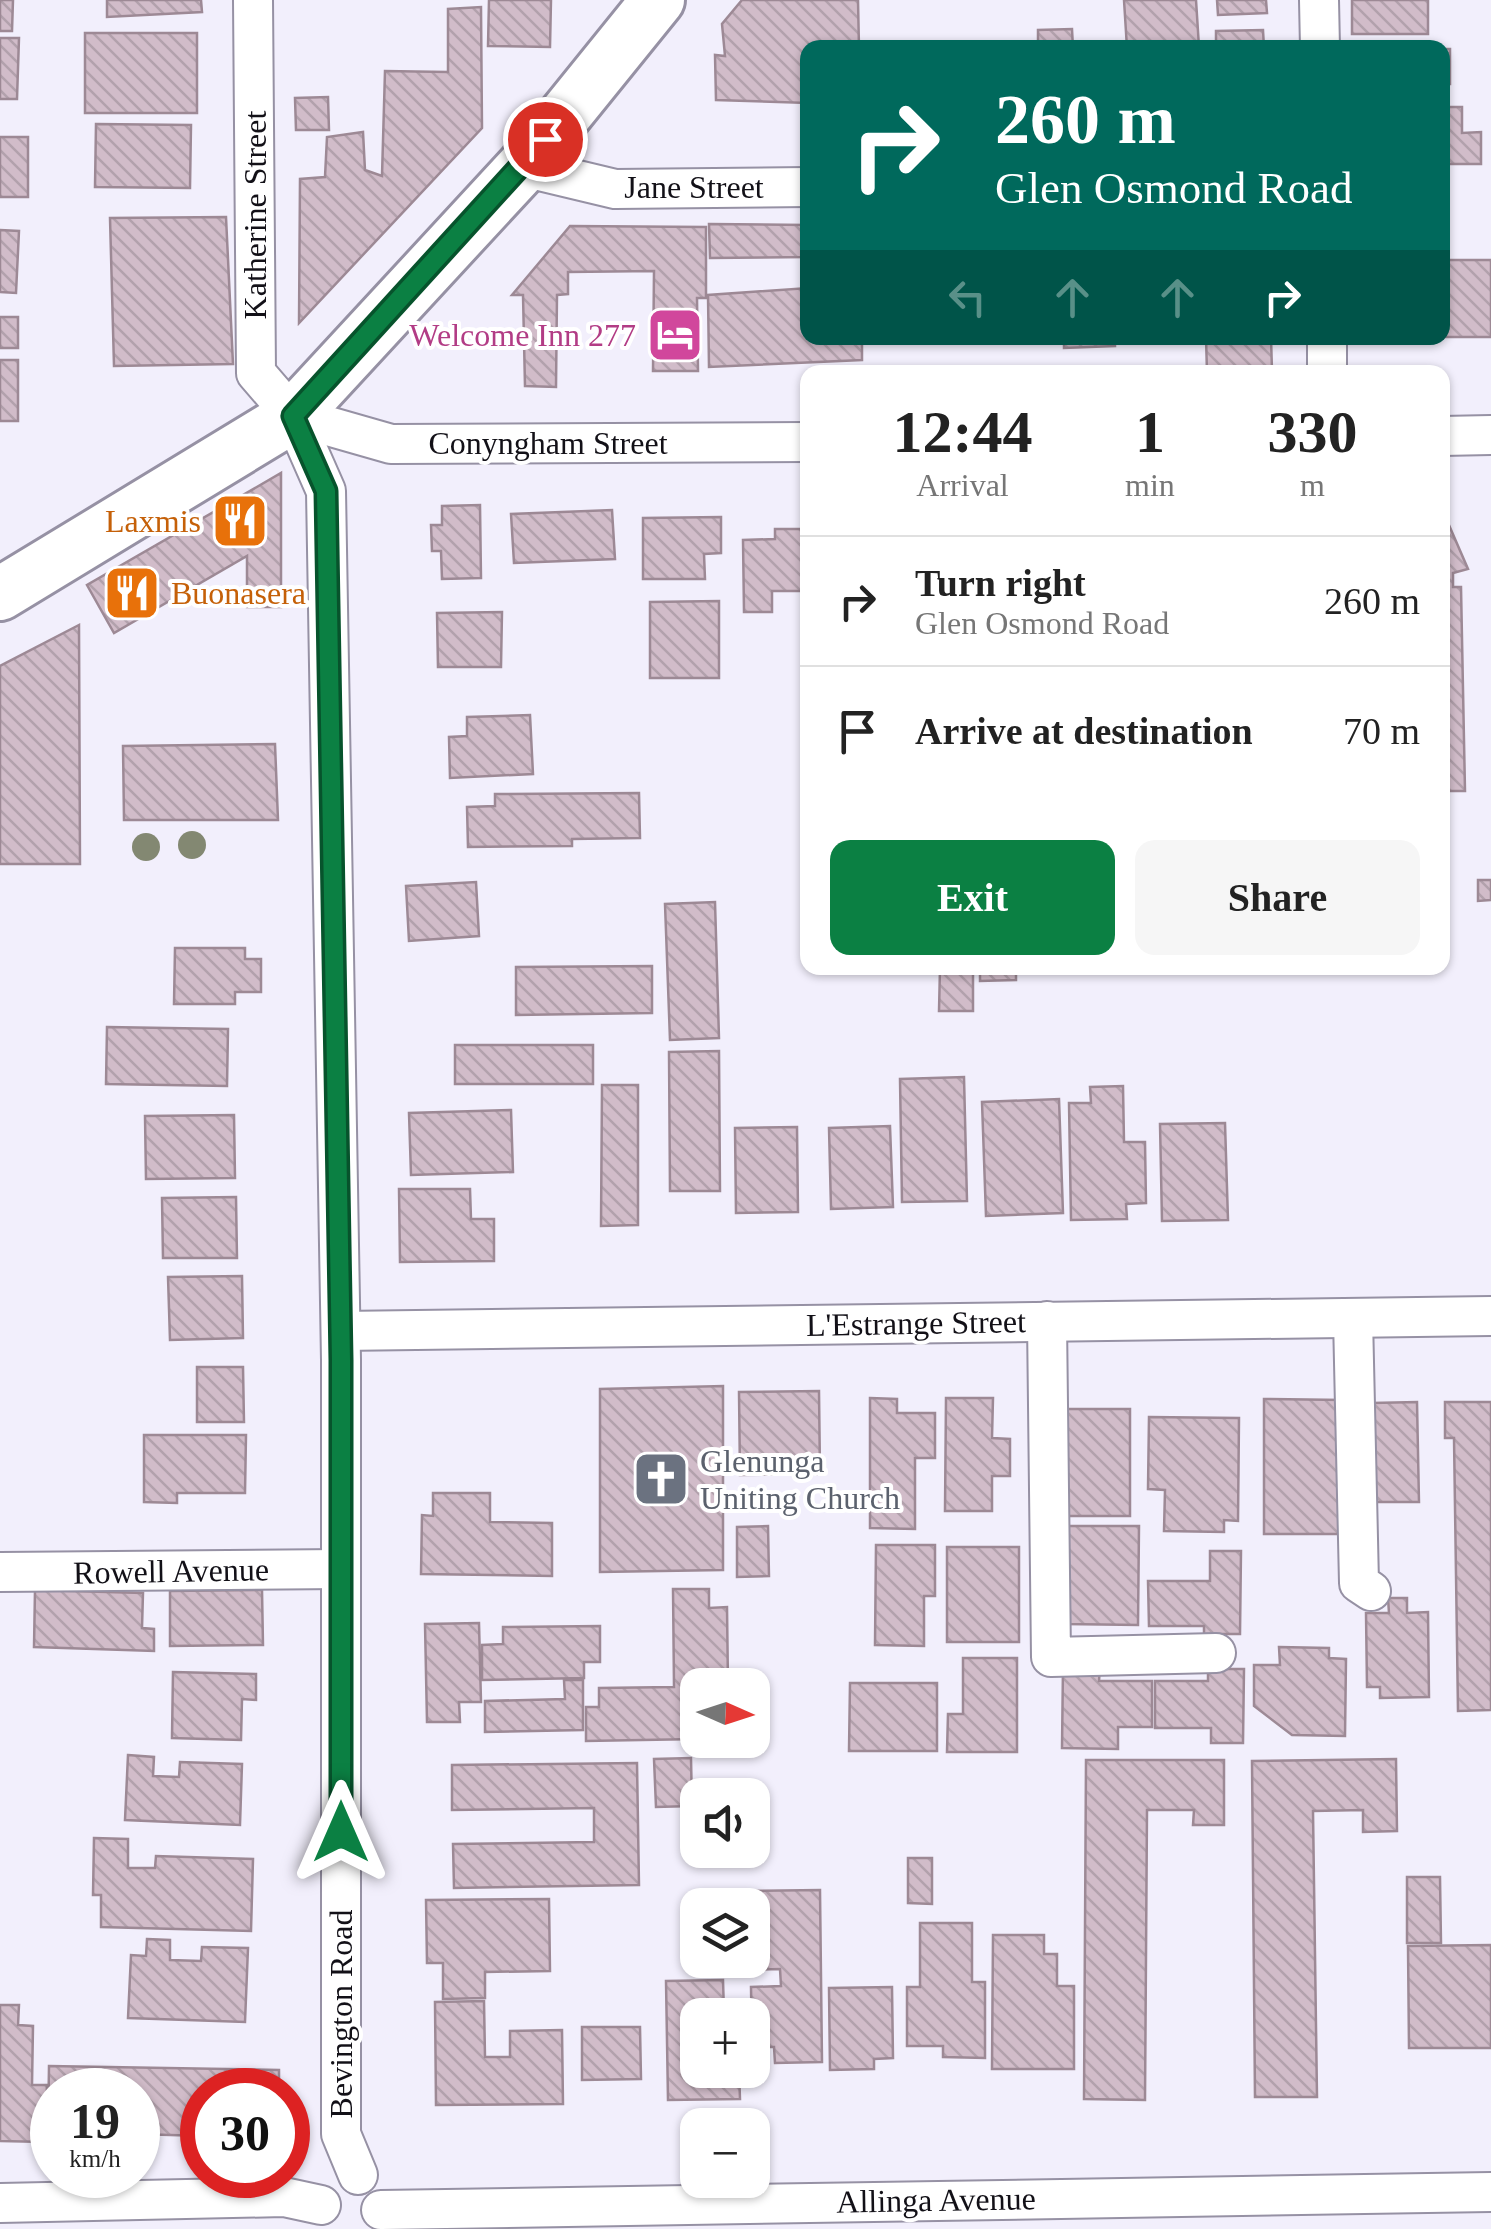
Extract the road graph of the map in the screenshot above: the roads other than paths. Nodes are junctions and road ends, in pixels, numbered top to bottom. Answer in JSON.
{"nodes":[{"id":1,"x":254,"y":0,"type":"edge"},
{"id":2,"x":658,"y":0,"type":"edge"},
{"id":3,"x":1319,"y":0,"type":"edge"},
{"id":4,"x":1320,"y":40,"type":"edge"},
{"id":5,"x":523,"y":167,"type":"junction"},
{"id":6,"x":800,"y":187,"type":"edge"},
{"id":7,"x":293,"y":416,"type":"junction"},
{"id":8,"x":1450,"y":436,"type":"edge"},
{"id":9,"x":1491,"y":436,"type":"edge"},
{"id":10,"x":800,"y":442,"type":"edge"},
{"id":11,"x":0,"y":594,"type":"edge"},
{"id":12,"x":1491,"y":1316,"type":"edge"},
{"id":13,"x":1353,"y":1318,"type":"junction"},
{"id":14,"x":1046,"y":1322,"type":"junction"},
{"id":15,"x":341,"y":1330,"type":"junction"},
{"id":16,"x":341,"y":1569,"type":"junction"},
{"id":17,"x":0,"y":1572,"type":"edge"},
{"id":18,"x":1371,"y":1591,"type":"dead end"},
{"id":19,"x":1216,"y":1653,"type":"dead end"},
{"id":20,"x":358,"y":2176,"type":"junction"},
{"id":21,"x":1491,"y":2192,"type":"edge"},
{"id":22,"x":0,"y":2202,"type":"edge"},
{"id":23,"x":857,"y":2215,"type":"edge"},
{"id":24,"x":327,"y":2217,"type":"edge"},
{"id":25,"x":375,"y":2219,"type":"edge"}],
"edges":[{"from":1,"to":7,"type":"street","name":"Katherine Street"},
{"from":2,"to":5,"type":"highway"},
{"from":3,"to":4,"type":"street"},
{"from":5,"to":6,"type":"street","name":"Jane Street"},
{"from":5,"to":7,"type":"highway"},
{"from":7,"to":10,"type":"street","name":"Conyngham Street"},
{"from":7,"to":11,"type":"highway"},
{"from":7,"to":15,"type":"street","name":"Bevington Road"},
{"from":8,"to":9,"type":"street"},
{"from":12,"to":13,"type":"street","name":"L'Estrange Street"},
{"from":13,"to":14,"type":"street","name":"L'Estrange Street"},
{"from":13,"to":18,"type":"street"},
{"from":14,"to":15,"type":"street","name":"L'Estrange Street"},
{"from":14,"to":19,"type":"street"},
{"from":15,"to":16,"type":"street","name":"Bevington Road"},
{"from":16,"to":17,"type":"street","name":"Rowell Avenue"},
{"from":16,"to":20,"type":"street","name":"Bevington Road"},
{"from":20,"to":24,"type":"street"},
{"from":20,"to":25,"type":"street","name":"Bevington Road"},
{"from":21,"to":23,"type":"street","name":"Allinga Avenue"},
{"from":22,"to":24,"type":"street"},
{"from":23,"to":25,"type":"street","name":"Allinga Avenue"}]}
